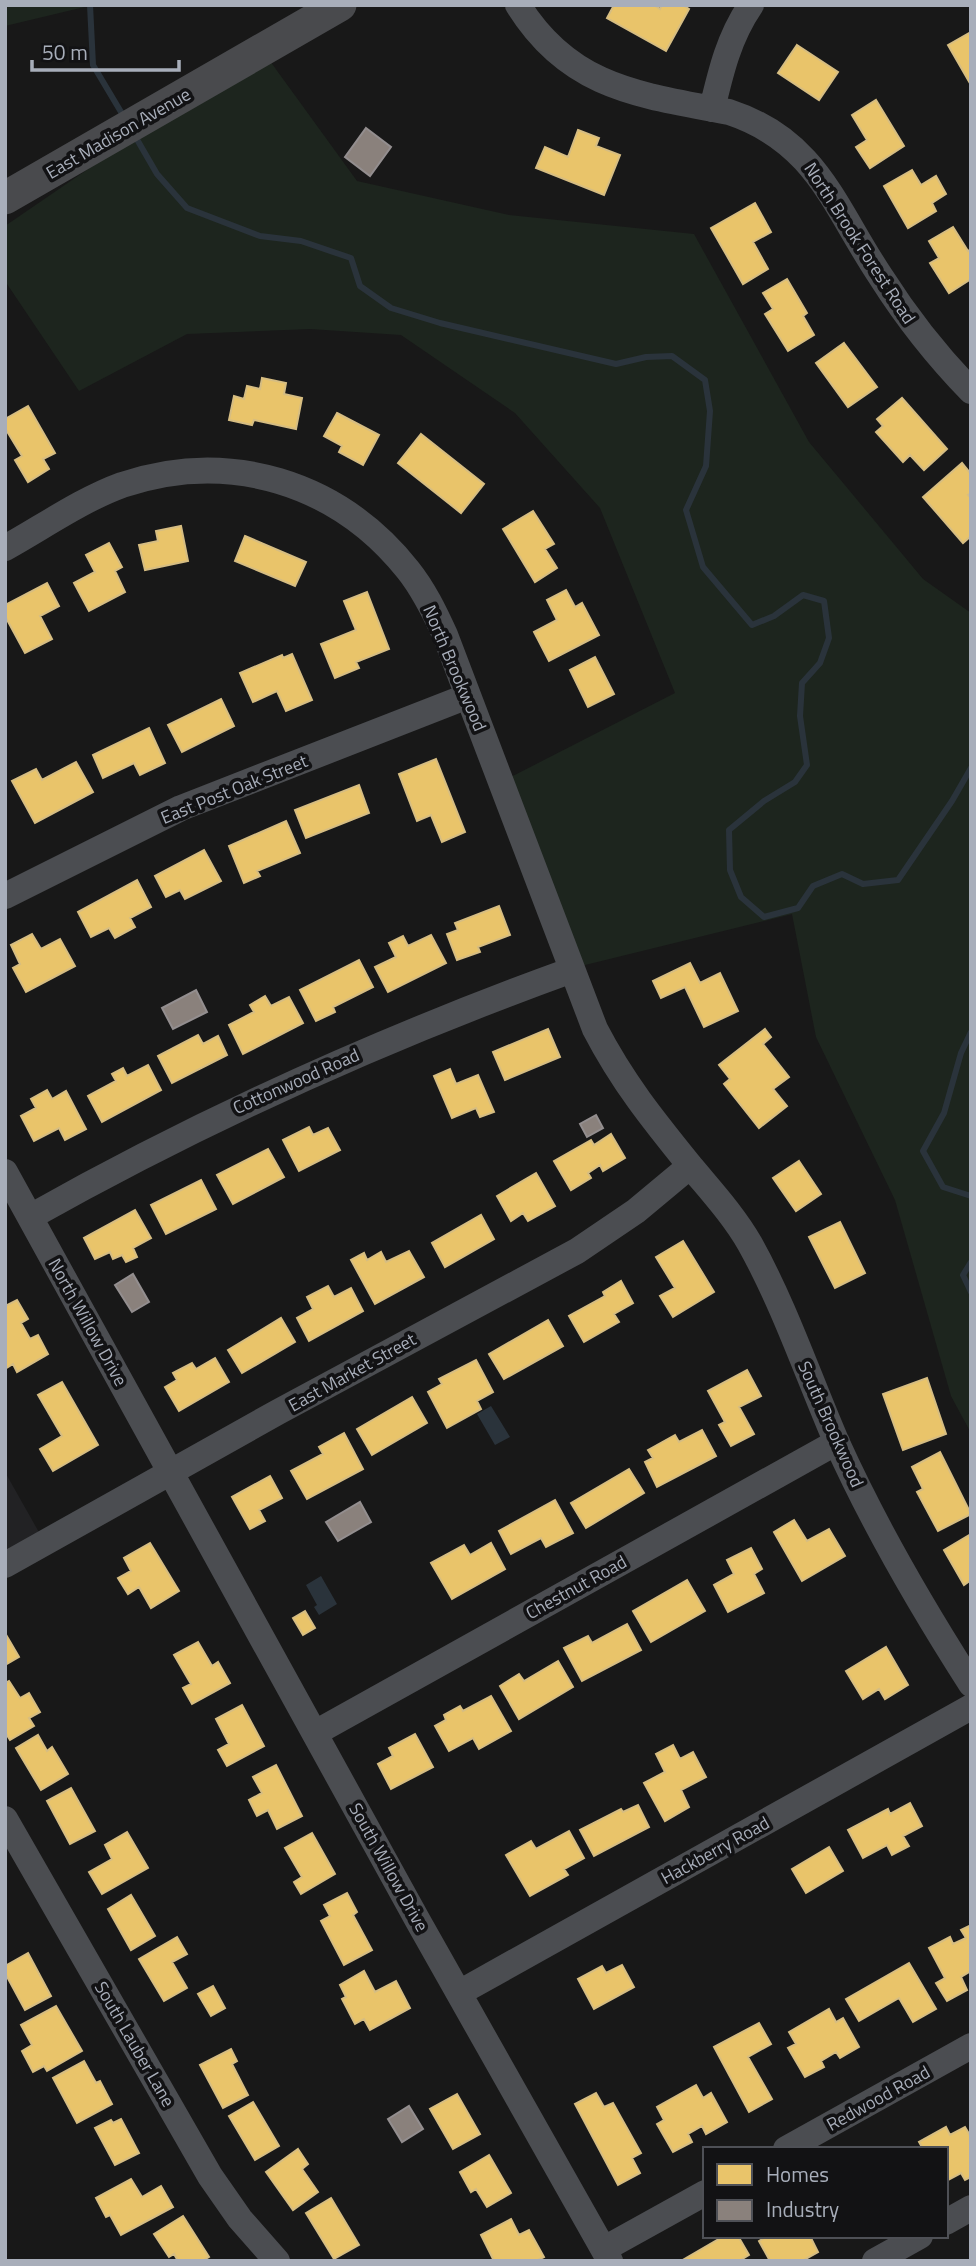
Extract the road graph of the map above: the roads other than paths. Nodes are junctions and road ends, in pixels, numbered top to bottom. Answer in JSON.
{"nodes":[{"id":1,"x":340,"y":5,"type":"edge"},
{"id":2,"x":518,"y":5,"type":"edge"},
{"id":3,"x":751,"y":5,"type":"edge"},
{"id":4,"x":712,"y":109,"type":"junction"},
{"id":5,"x":5,"y":198,"type":"edge"},
{"id":6,"x":971,"y":391,"type":"edge"},
{"id":7,"x":7,"y":543,"type":"edge"},
{"id":8,"x":468,"y":696,"type":"junction"},
{"id":9,"x":5,"y":896,"type":"edge"},
{"id":10,"x":572,"y":970,"type":"junction"},
{"id":11,"x":690,"y":1166,"type":"junction"},
{"id":12,"x":5,"y":1172,"type":"edge"},
{"id":13,"x":30,"y":1217,"type":"junction"},
{"id":14,"x":837,"y":1442,"type":"junction"},
{"id":15,"x":171,"y":1472,"type":"junction"},
{"id":16,"x":5,"y":1565,"type":"edge"},
{"id":17,"x":971,"y":1684,"type":"edge"},
{"id":18,"x":971,"y":1707,"type":"edge"},
{"id":19,"x":315,"y":1733,"type":"junction"},
{"id":20,"x":5,"y":1819,"type":"edge"},
{"id":21,"x":459,"y":1993,"type":"junction"},
{"id":22,"x":971,"y":2046,"type":"edge"},
{"id":23,"x":790,"y":2147,"type":"edge"},
{"id":24,"x":703,"y":2194,"type":"edge"},
{"id":25,"x":971,"y":2208,"type":"edge"},
{"id":26,"x":948,"y":2221,"type":"edge"},
{"id":27,"x":916,"y":2238,"type":"edge"},
{"id":28,"x":607,"y":2255,"type":"edge"},
{"id":29,"x":277,"y":2261,"type":"edge"},
{"id":30,"x":875,"y":2261,"type":"edge"}],
"edges":[{"from":1,"to":5,"type":"main road","name":"East Madison Avenue"},
{"from":2,"to":4,"type":"street","name":"North Brook Forest Road"},
{"from":3,"to":4,"type":"street"},
{"from":4,"to":6,"type":"street","name":"North Brook Forest Road"},
{"from":7,"to":8,"type":"street","name":"North Brookwood"},
{"from":8,"to":9,"type":"street","name":"East Post Oak Street"},
{"from":8,"to":10,"type":"street","name":"North Brookwood"},
{"from":10,"to":11,"type":"street","name":"North Brookwood"},
{"from":10,"to":13,"type":"street","name":"Cottonwood Road"},
{"from":11,"to":14,"type":"street","name":"South Brookwood"},
{"from":11,"to":15,"type":"street","name":"East Market Street"},
{"from":12,"to":13,"type":"street","name":"North Willow Drive"},
{"from":13,"to":15,"type":"street","name":"North Willow Drive"},
{"from":14,"to":17,"type":"street","name":"South Brookwood"},
{"from":14,"to":19,"type":"street","name":"Chestnut Road"},
{"from":15,"to":16,"type":"street","name":"East Market Street"},
{"from":15,"to":19,"type":"street","name":"South Willow Drive"},
{"from":18,"to":21,"type":"street","name":"Hackberry Road"},
{"from":19,"to":21,"type":"street","name":"South Willow Drive"},
{"from":20,"to":29,"type":"street","name":"South Lauber Lane"},
{"from":21,"to":28,"type":"street","name":"South Willow Drive"},
{"from":22,"to":23,"type":"street","name":"Redwood Road"},
{"from":24,"to":28,"type":"street"},
{"from":25,"to":26,"type":"street"},
{"from":27,"to":30,"type":"street"}]}
